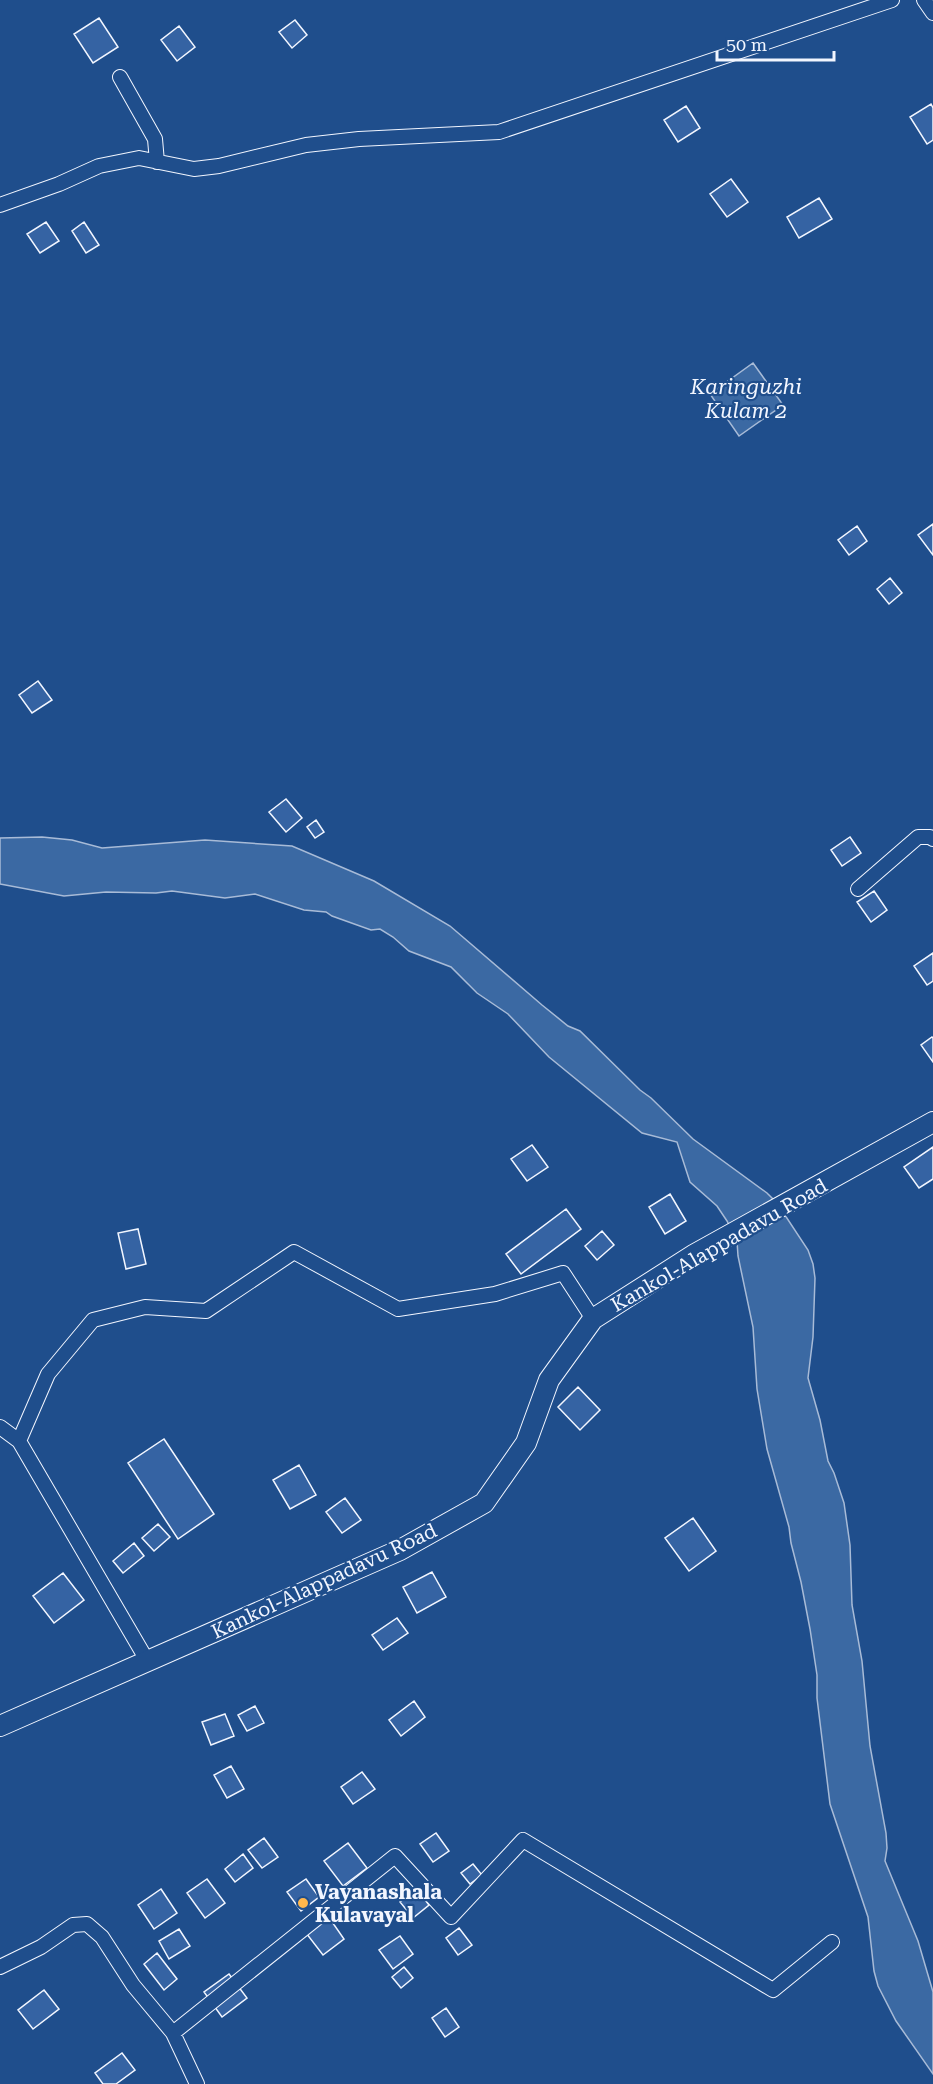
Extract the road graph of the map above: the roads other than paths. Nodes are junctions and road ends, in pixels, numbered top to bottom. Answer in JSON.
{"nodes":[{"id":1,"x":892,"y":0,"type":"edge"},
{"id":2,"x":924,"y":0,"type":"edge"},
{"id":3,"x":933,"y":13,"type":"edge"},
{"id":4,"x":120,"y":77,"type":"dead end"},
{"id":5,"x":157,"y":162,"type":"junction"},
{"id":6,"x":0,"y":205,"type":"edge"},
{"id":7,"x":933,"y":839,"type":"edge"},
{"id":8,"x":858,"y":889,"type":"dead end"},
{"id":9,"x":933,"y":1122,"type":"edge"},
{"id":10,"x":592,"y":1319,"type":"junction"},
{"id":11,"x":0,"y":1427,"type":"edge"},
{"id":12,"x":19,"y":1441,"type":"junction"},
{"id":13,"x":148,"y":1662,"type":"junction"},
{"id":14,"x":0,"y":1726,"type":"edge"},
{"id":15,"x":832,"y":1942,"type":"dead end"},
{"id":16,"x":0,"y":1967,"type":"edge"},
{"id":17,"x":173,"y":2033,"type":"junction"},
{"id":18,"x":197,"y":2084,"type":"edge"}],
"edges":[{"from":1,"to":5,"type":"street"},
{"from":2,"to":3,"type":"street"},
{"from":4,"to":5,"type":"street"},
{"from":5,"to":6,"type":"street"},
{"from":7,"to":8,"type":"street"},
{"from":9,"to":10,"type":"main road","name":"Kankol-Alappadavu Road"},
{"from":10,"to":12,"type":"street"},
{"from":10,"to":13,"type":"main road","name":"Kankol-Alappadavu Road"},
{"from":11,"to":12,"type":"street"},
{"from":12,"to":13,"type":"street"},
{"from":13,"to":14,"type":"main road","name":"Kankol-Alappadavu Road"},
{"from":15,"to":17,"type":"street"},
{"from":16,"to":17,"type":"street"},
{"from":17,"to":18,"type":"street"}]}
